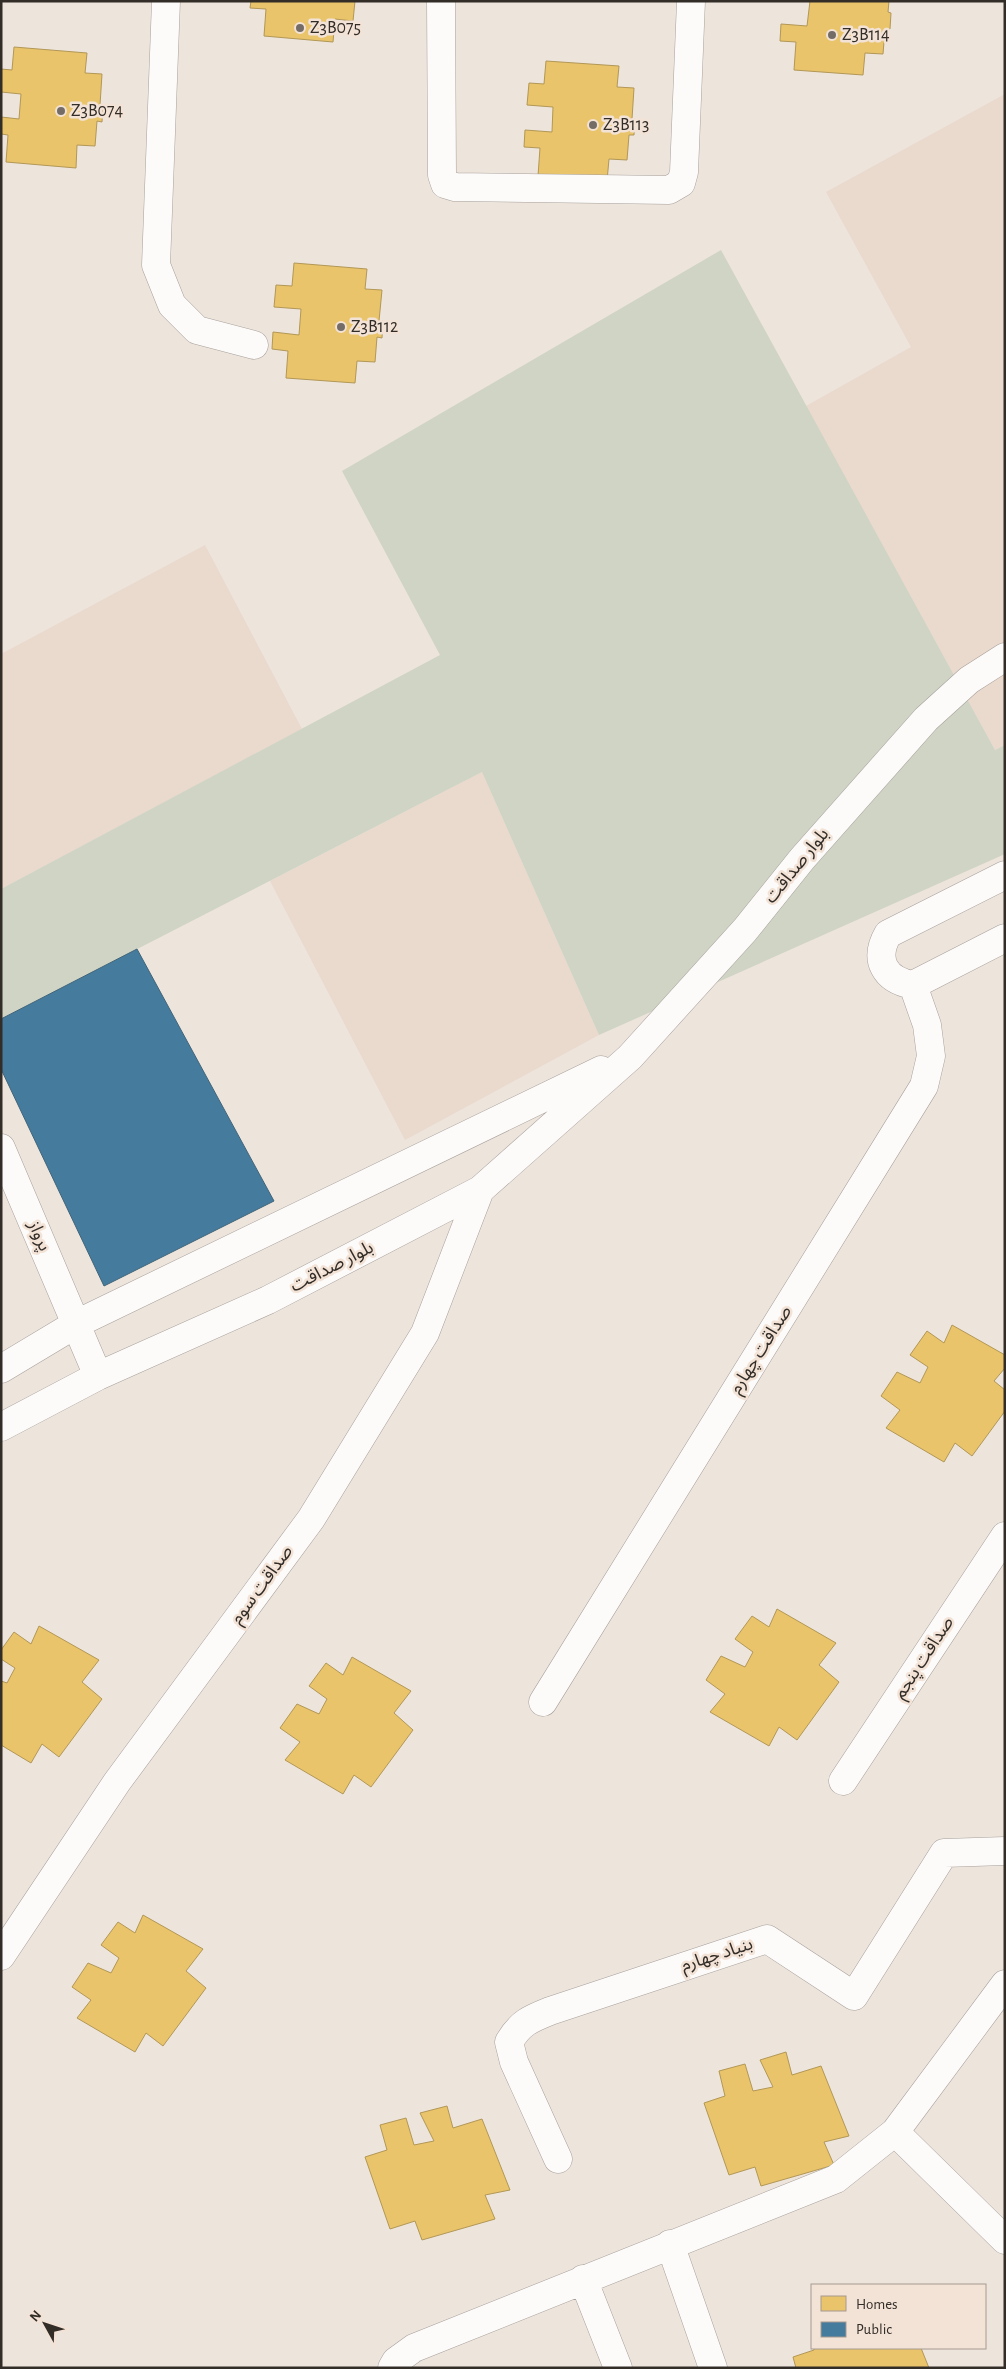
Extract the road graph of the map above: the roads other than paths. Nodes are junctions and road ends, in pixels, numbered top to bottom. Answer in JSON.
{"nodes":[{"id":1,"x":166,"y":1,"type":"edge"},
{"id":2,"x":441,"y":1,"type":"edge"},
{"id":3,"x":691,"y":1,"type":"edge"},
{"id":4,"x":254,"y":346,"type":"dead end"},
{"id":5,"x":1005,"y":657,"type":"edge"},
{"id":6,"x":1005,"y":679,"type":"edge"},
{"id":7,"x":969,"y":680,"type":"junction"},
{"id":8,"x":1005,"y":875,"type":"edge"},
{"id":9,"x":1005,"y":938,"type":"edge"},
{"id":10,"x":913,"y":984,"type":"junction"},
{"id":11,"x":630,"y":1057,"type":"junction"},
{"id":12,"x":1,"y":1148,"type":"edge"},
{"id":13,"x":480,"y":1190,"type":"junction"},
{"id":14,"x":76,"y":1324,"type":"junction"},
{"id":15,"x":1,"y":1369,"type":"edge"},
{"id":16,"x":98,"y":1376,"type":"junction"},
{"id":17,"x":1,"y":1427,"type":"edge"},
{"id":18,"x":1005,"y":1536,"type":"edge"},
{"id":19,"x":543,"y":1702,"type":"dead end"},
{"id":20,"x":843,"y":1781,"type":"dead end"},
{"id":21,"x":1005,"y":1851,"type":"edge"},
{"id":22,"x":1,"y":1956,"type":"edge"},
{"id":23,"x":1005,"y":1984,"type":"edge"},
{"id":24,"x":895,"y":2132,"type":"junction"},
{"id":25,"x":558,"y":2158,"type":"dead end"},
{"id":26,"x":1005,"y":2240,"type":"edge"},
{"id":27,"x":670,"y":2244,"type":"junction"},
{"id":28,"x":583,"y":2279,"type":"junction"},
{"id":29,"x":392,"y":2368,"type":"edge"},
{"id":30,"x":618,"y":2368,"type":"edge"},
{"id":31,"x":713,"y":2368,"type":"edge"}],
"edges":[{"from":1,"to":4,"type":"street"},
{"from":2,"to":3,"type":"street"},
{"from":5,"to":7,"type":"street","name":"بلوار صداقت"},
{"from":6,"to":7,"type":"street"},
{"from":7,"to":11,"type":"street","name":"بلوار صداقت"},
{"from":8,"to":10,"type":"street"},
{"from":9,"to":10,"type":"street"},
{"from":10,"to":19,"type":"street","name":"صداقت چهارم"},
{"from":11,"to":13,"type":"street","name":"بلوار صداقت"},
{"from":11,"to":14,"type":"street","name":"بلوار صداقت"},
{"from":12,"to":14,"type":"street","name":"پرواز"},
{"from":13,"to":16,"type":"street","name":"بلوار صداقت"},
{"from":13,"to":22,"type":"street","name":"صداقت سوم"},
{"from":14,"to":15,"type":"street","name":"بلوار صداقت"},
{"from":14,"to":16,"type":"street","name":"پرواز"},
{"from":16,"to":17,"type":"street","name":"بلوار صداقت"},
{"from":18,"to":20,"type":"street","name":"صداقت پنجم"},
{"from":21,"to":25,"type":"street","name":"بنیاد چهارم"},
{"from":23,"to":24,"type":"street"},
{"from":24,"to":26,"type":"street"},
{"from":24,"to":27,"type":"street"},
{"from":27,"to":28,"type":"street"},
{"from":27,"to":31,"type":"street"},
{"from":28,"to":29,"type":"street"},
{"from":28,"to":30,"type":"street"}]}
